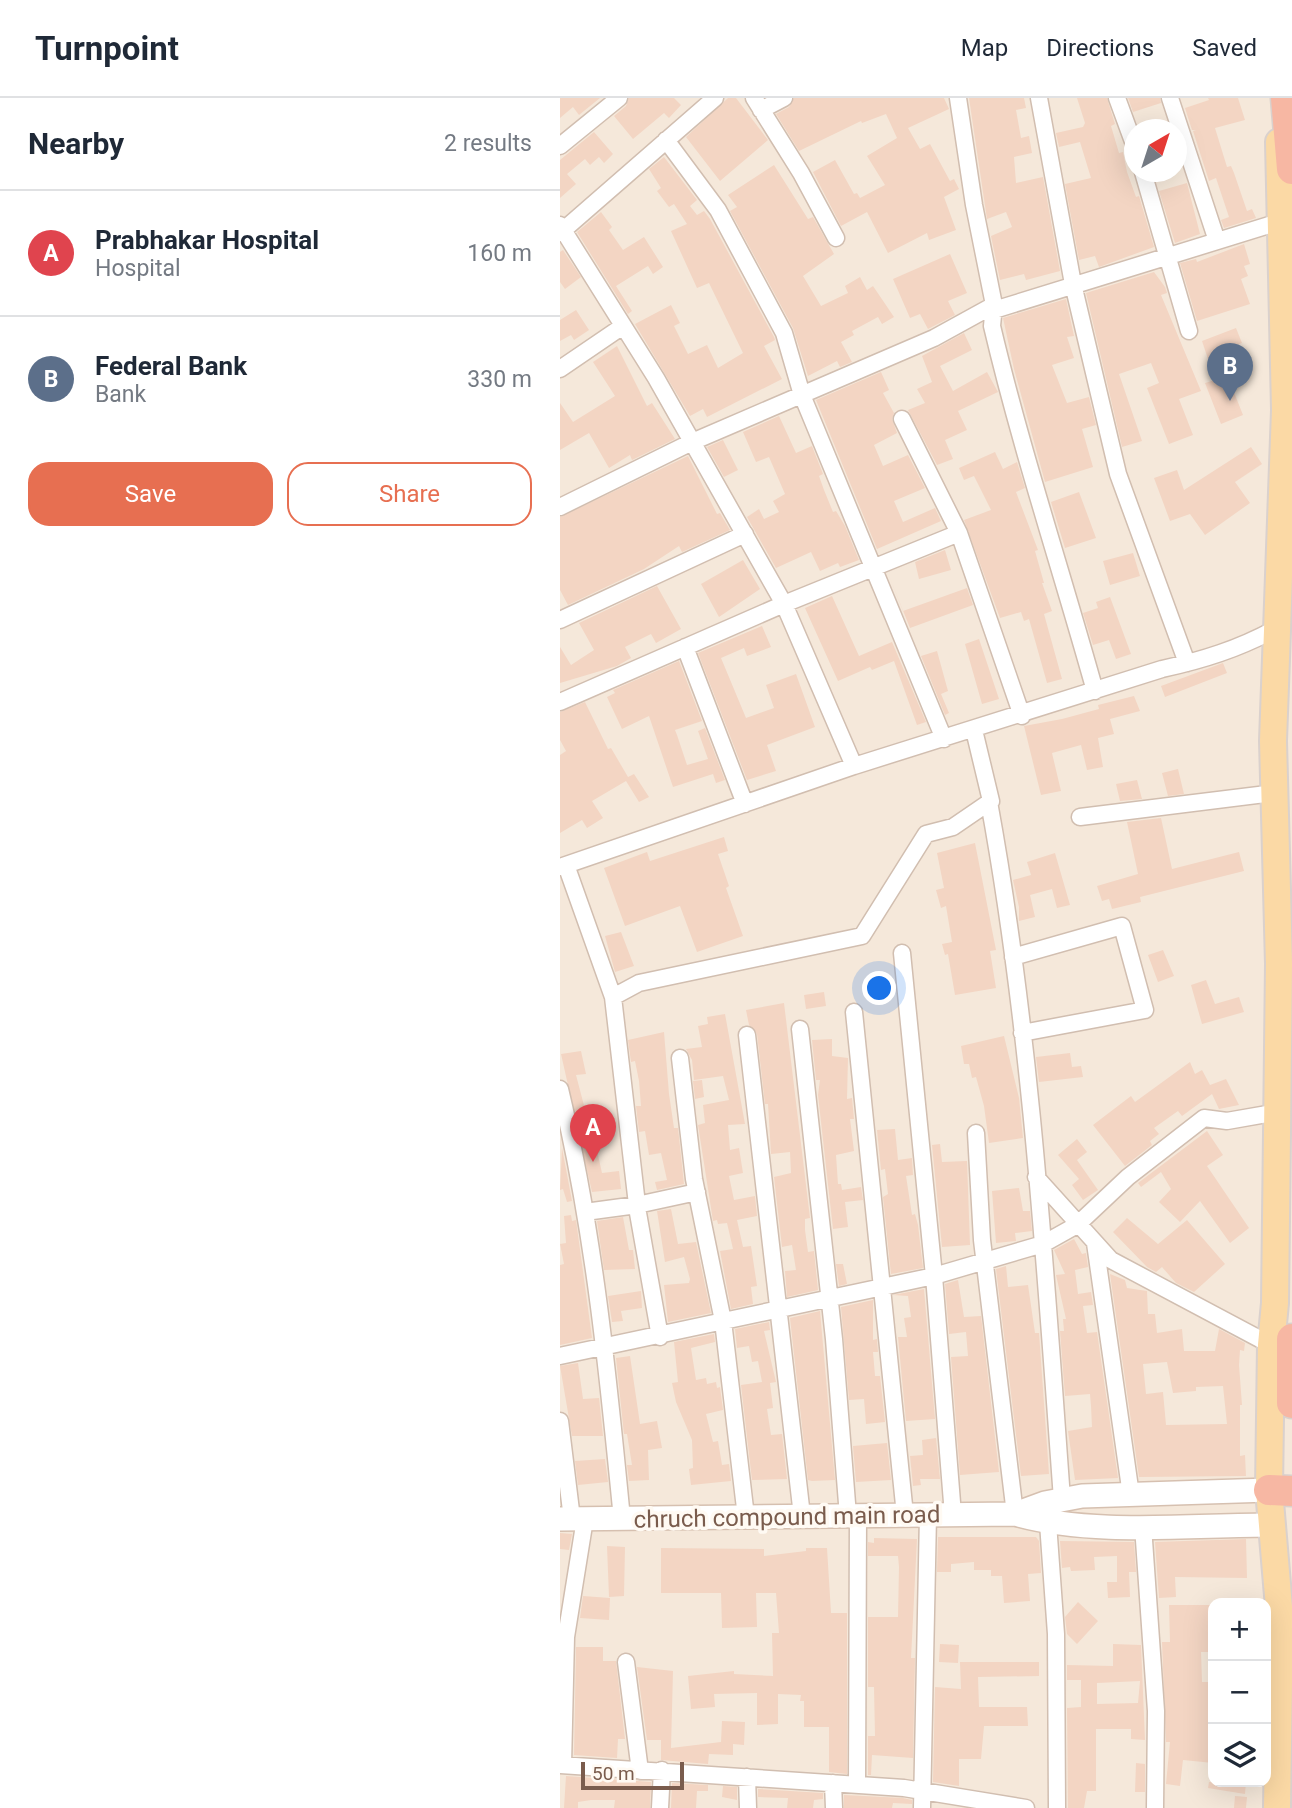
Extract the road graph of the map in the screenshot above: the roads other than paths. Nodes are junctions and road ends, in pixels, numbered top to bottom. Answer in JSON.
{"nodes":[{"id":1,"x":620,"y":98,"type":"edge"},
{"id":2,"x":715,"y":98,"type":"edge"},
{"id":3,"x":784,"y":98,"type":"edge"},
{"id":4,"x":958,"y":98,"type":"edge"},
{"id":5,"x":1039,"y":98,"type":"edge"},
{"id":6,"x":1117,"y":98,"type":"edge"},
{"id":7,"x":1170,"y":98,"type":"edge"},
{"id":8,"x":1274,"y":98,"type":"edge"},
{"id":9,"x":1286,"y":98,"type":"edge"},
{"id":10,"x":758,"y":104,"type":"edge"},
{"id":11,"x":1125,"y":119,"type":"edge"},
{"id":12,"x":666,"y":140,"type":"junction"},
{"id":13,"x":560,"y":146,"type":"edge"},
{"id":14,"x":1292,"y":169,"type":"edge"},
{"id":15,"x":1146,"y":182,"type":"edge"},
{"id":16,"x":1279,"y":222,"type":"junction"},
{"id":17,"x":561,"y":229,"type":"edge"},
{"id":18,"x":836,"y":238,"type":"dead end"},
{"id":19,"x":1217,"y":241,"type":"junction"},
{"id":20,"x":1168,"y":254,"type":"junction"},
{"id":21,"x":1073,"y":284,"type":"junction"},
{"id":22,"x":994,"y":308,"type":"junction"},
{"id":23,"x":623,"y":326,"type":"junction"},
{"id":24,"x":1189,"y":331,"type":"dead end"},
{"id":25,"x":560,"y":369,"type":"edge"},
{"id":26,"x":802,"y":395,"type":"junction"},
{"id":27,"x":902,"y":419,"type":"dead end"},
{"id":28,"x":692,"y":442,"type":"junction"},
{"id":29,"x":560,"y":507,"type":"edge"},
{"id":30,"x":745,"y":534,"type":"junction"},
{"id":31,"x":959,"y":534,"type":"junction"},
{"id":32,"x":875,"y":566,"type":"junction"},
{"id":33,"x":784,"y":604,"type":"junction"},
{"id":34,"x":560,"y":620,"type":"edge"},
{"id":35,"x":1275,"y":629,"type":"junction"},
{"id":36,"x":685,"y":647,"type":"junction"},
{"id":37,"x":1187,"y":663,"type":"junction"},
{"id":38,"x":1094,"y":691,"type":"junction"},
{"id":39,"x":560,"y":702,"type":"edge"},
{"id":40,"x":1021,"y":716,"type":"junction"},
{"id":41,"x":974,"y":730,"type":"junction"},
{"id":42,"x":944,"y":739,"type":"junction"},
{"id":43,"x":855,"y":766,"type":"junction"},
{"id":44,"x":1274,"y":793,"type":"junction"},
{"id":45,"x":989,"y":802,"type":"junction"},
{"id":46,"x":746,"y":804,"type":"junction"},
{"id":47,"x":1080,"y":817,"type":"dead end"},
{"id":48,"x":563,"y":866,"type":"edge"},
{"id":49,"x":902,"y":953,"type":"dead end"},
{"id":50,"x":1013,"y":957,"type":"junction"},
{"id":51,"x":613,"y":997,"type":"junction"},
{"id":52,"x":854,"y":1012,"type":"dead end"},
{"id":53,"x":800,"y":1030,"type":"dead end"},
{"id":54,"x":1021,"y":1033,"type":"junction"},
{"id":55,"x":747,"y":1035,"type":"dead end"},
{"id":56,"x":680,"y":1058,"type":"dead end"},
{"id":57,"x":560,"y":1090,"type":"edge"},
{"id":58,"x":1278,"y":1112,"type":"junction"},
{"id":59,"x":976,"y":1133,"type":"dead end"},
{"id":60,"x":1036,"y":1177,"type":"junction"},
{"id":61,"x":697,"y":1192,"type":"junction"},
{"id":62,"x":637,"y":1205,"type":"junction"},
{"id":63,"x":585,"y":1212,"type":"junction"},
{"id":64,"x":1077,"y":1225,"type":"junction"},
{"id":65,"x":1095,"y":1243,"type":"junction"},
{"id":66,"x":1043,"y":1244,"type":"junction"},
{"id":67,"x":985,"y":1262,"type":"junction"},
{"id":68,"x":934,"y":1276,"type":"junction"},
{"id":69,"x":881,"y":1286,"type":"junction"},
{"id":70,"x":829,"y":1296,"type":"junction"},
{"id":71,"x":778,"y":1307,"type":"junction"},
{"id":72,"x":723,"y":1321,"type":"junction"},
{"id":73,"x":660,"y":1337,"type":"junction"},
{"id":74,"x":1282,"y":1342,"type":"edge"},
{"id":75,"x":606,"y":1347,"type":"junction"},
{"id":76,"x":560,"y":1356,"type":"edge"},
{"id":77,"x":1292,"y":1403,"type":"edge"},
{"id":78,"x":560,"y":1421,"type":"edge"},
{"id":79,"x":1281,"y":1490,"type":"edge"},
{"id":80,"x":1132,"y":1495,"type":"junction"},
{"id":81,"x":1062,"y":1499,"type":"junction"},
{"id":82,"x":1014,"y":1514,"type":"junction"},
{"id":83,"x":917,"y":1515,"type":"junction"},
{"id":84,"x":953,"y":1515,"type":"junction"},
{"id":85,"x":802,"y":1516,"type":"junction"},
{"id":86,"x":853,"y":1516,"type":"junction"},
{"id":87,"x":746,"y":1517,"type":"junction"},
{"id":88,"x":622,"y":1518,"type":"junction"},
{"id":89,"x":572,"y":1519,"type":"edge"},
{"id":90,"x":1048,"y":1523,"type":"junction"},
{"id":91,"x":1143,"y":1525,"type":"junction"},
{"id":92,"x":1282,"y":1526,"type":"edge"},
{"id":93,"x":626,"y":1662,"type":"dead end"},
{"id":94,"x":562,"y":1765,"type":"edge"},
{"id":95,"x":662,"y":1770,"type":"junction"},
{"id":96,"x":640,"y":1771,"type":"junction"},
{"id":97,"x":747,"y":1777,"type":"junction"},
{"id":98,"x":833,"y":1783,"type":"junction"},
{"id":99,"x":857,"y":1785,"type":"junction"},
{"id":100,"x":922,"y":1791,"type":"junction"},
{"id":101,"x":1005,"y":1806,"type":"edge"},
{"id":102,"x":660,"y":1808,"type":"edge"},
{"id":103,"x":748,"y":1808,"type":"edge"},
{"id":104,"x":834,"y":1808,"type":"edge"},
{"id":105,"x":922,"y":1808,"type":"edge"},
{"id":106,"x":1026,"y":1808,"type":"edge"},
{"id":107,"x":1057,"y":1808,"type":"edge"},
{"id":108,"x":1155,"y":1808,"type":"edge"},
{"id":109,"x":1277,"y":1808,"type":"edge"}],
"edges":[{"from":1,"to":13,"type":"street"},
{"from":2,"to":12,"type":"street"},
{"from":3,"to":10,"type":"street"},
{"from":4,"to":22,"type":"street"},
{"from":5,"to":21,"type":"street"},
{"from":6,"to":11,"type":"street"},
{"from":7,"to":19,"type":"street"},
{"from":8,"to":16,"type":"main road"},
{"from":9,"to":14,"type":"highway"},
{"from":10,"to":18,"type":"street"},
{"from":12,"to":17,"type":"street"},
{"from":12,"to":26,"type":"street"},
{"from":15,"to":20,"type":"street"},
{"from":16,"to":19,"type":"street"},
{"from":16,"to":35,"type":"main road"},
{"from":17,"to":23,"type":"street"},
{"from":19,"to":20,"type":"street"},
{"from":20,"to":21,"type":"street"},
{"from":20,"to":24,"type":"street"},
{"from":21,"to":22,"type":"street"},
{"from":21,"to":37,"type":"street"},
{"from":22,"to":26,"type":"street"},
{"from":22,"to":38,"type":"street"},
{"from":23,"to":25,"type":"street"},
{"from":23,"to":28,"type":"street"},
{"from":26,"to":28,"type":"street"},
{"from":26,"to":32,"type":"street"},
{"from":27,"to":31,"type":"street"},
{"from":28,"to":29,"type":"street"},
{"from":28,"to":30,"type":"street"},
{"from":30,"to":33,"type":"street"},
{"from":30,"to":34,"type":"street"},
{"from":31,"to":32,"type":"street"},
{"from":31,"to":40,"type":"street"},
{"from":32,"to":33,"type":"street"},
{"from":32,"to":42,"type":"street"},
{"from":33,"to":36,"type":"street"},
{"from":33,"to":43,"type":"street"},
{"from":35,"to":37,"type":"street"},
{"from":35,"to":44,"type":"main road"},
{"from":36,"to":39,"type":"street"},
{"from":36,"to":46,"type":"street"},
{"from":37,"to":38,"type":"street"},
{"from":38,"to":40,"type":"street"},
{"from":40,"to":41,"type":"street"},
{"from":41,"to":42,"type":"street"},
{"from":41,"to":45,"type":"street"},
{"from":42,"to":43,"type":"street"},
{"from":43,"to":46,"type":"street"},
{"from":44,"to":47,"type":"street"},
{"from":44,"to":58,"type":"main road"},
{"from":45,"to":50,"type":"street"},
{"from":45,"to":51,"type":"street"},
{"from":46,"to":48,"type":"street"},
{"from":48,"to":51,"type":"street"},
{"from":49,"to":68,"type":"street"},
{"from":50,"to":54,"type":"street"},
{"from":50,"to":54,"type":"street"},
{"from":51,"to":62,"type":"street"},
{"from":52,"to":69,"type":"street"},
{"from":53,"to":70,"type":"street"},
{"from":54,"to":60,"type":"street"},
{"from":55,"to":71,"type":"street"},
{"from":56,"to":61,"type":"street"},
{"from":57,"to":63,"type":"street"},
{"from":58,"to":64,"type":"street"},
{"from":58,"to":74,"type":"main road"},
{"from":59,"to":67,"type":"street"},
{"from":60,"to":64,"type":"street"},
{"from":60,"to":66,"type":"street"},
{"from":61,"to":62,"type":"street"},
{"from":61,"to":72,"type":"street"},
{"from":62,"to":63,"type":"street"},
{"from":62,"to":73,"type":"street"},
{"from":63,"to":75,"type":"street"},
{"from":64,"to":65,"type":"street"},
{"from":64,"to":66,"type":"street"},
{"from":65,"to":74,"type":"street"},
{"from":65,"to":80,"type":"street"},
{"from":66,"to":67,"type":"street"},
{"from":66,"to":81,"type":"street"},
{"from":67,"to":68,"type":"street"},
{"from":67,"to":82,"type":"street"},
{"from":68,"to":69,"type":"street"},
{"from":68,"to":84,"type":"street"},
{"from":69,"to":70,"type":"street"},
{"from":69,"to":83,"type":"street"},
{"from":70,"to":71,"type":"street"},
{"from":70,"to":86,"type":"street"},
{"from":71,"to":72,"type":"street"},
{"from":71,"to":85,"type":"street"},
{"from":72,"to":73,"type":"street"},
{"from":72,"to":87,"type":"street"},
{"from":73,"to":75,"type":"street"},
{"from":74,"to":77,"type":"highway"},
{"from":74,"to":79,"type":"main road"},
{"from":75,"to":76,"type":"street"},
{"from":75,"to":88,"type":"street"},
{"from":78,"to":89,"type":"street"},
{"from":79,"to":80,"type":"main road"},
{"from":79,"to":92,"type":"main road"},
{"from":80,"to":81,"type":"main road"},
{"from":81,"to":82,"type":"main road"},
{"from":82,"to":84,"type":"main road","name":"chruch compound main road"},
{"from":82,"to":90,"type":"main road"},
{"from":83,"to":84,"type":"main road","name":"chruch compound main road"},
{"from":83,"to":86,"type":"main road","name":"chruch compound main road"},
{"from":83,"to":100,"type":"street"},
{"from":85,"to":86,"type":"main road","name":"chruch compound main road"},
{"from":85,"to":87,"type":"main road","name":"chruch compound main road"},
{"from":86,"to":99,"type":"street"},
{"from":87,"to":88,"type":"main road","name":"chruch compound main road"},
{"from":88,"to":89,"type":"main road","name":"chruch compound main road"},
{"from":89,"to":94,"type":"street"},
{"from":90,"to":91,"type":"main road"},
{"from":90,"to":107,"type":"street"},
{"from":91,"to":92,"type":"main road"},
{"from":91,"to":108,"type":"street"},
{"from":92,"to":109,"type":"main road"},
{"from":93,"to":96,"type":"street"},
{"from":94,"to":96,"type":"street"},
{"from":95,"to":96,"type":"street"},
{"from":95,"to":97,"type":"street"},
{"from":95,"to":102,"type":"street"},
{"from":97,"to":98,"type":"street"},
{"from":97,"to":103,"type":"street"},
{"from":98,"to":99,"type":"street"},
{"from":98,"to":104,"type":"street"},
{"from":99,"to":100,"type":"street"},
{"from":100,"to":101,"type":"street"},
{"from":100,"to":105,"type":"street"},
{"from":101,"to":106,"type":"street"}]}
